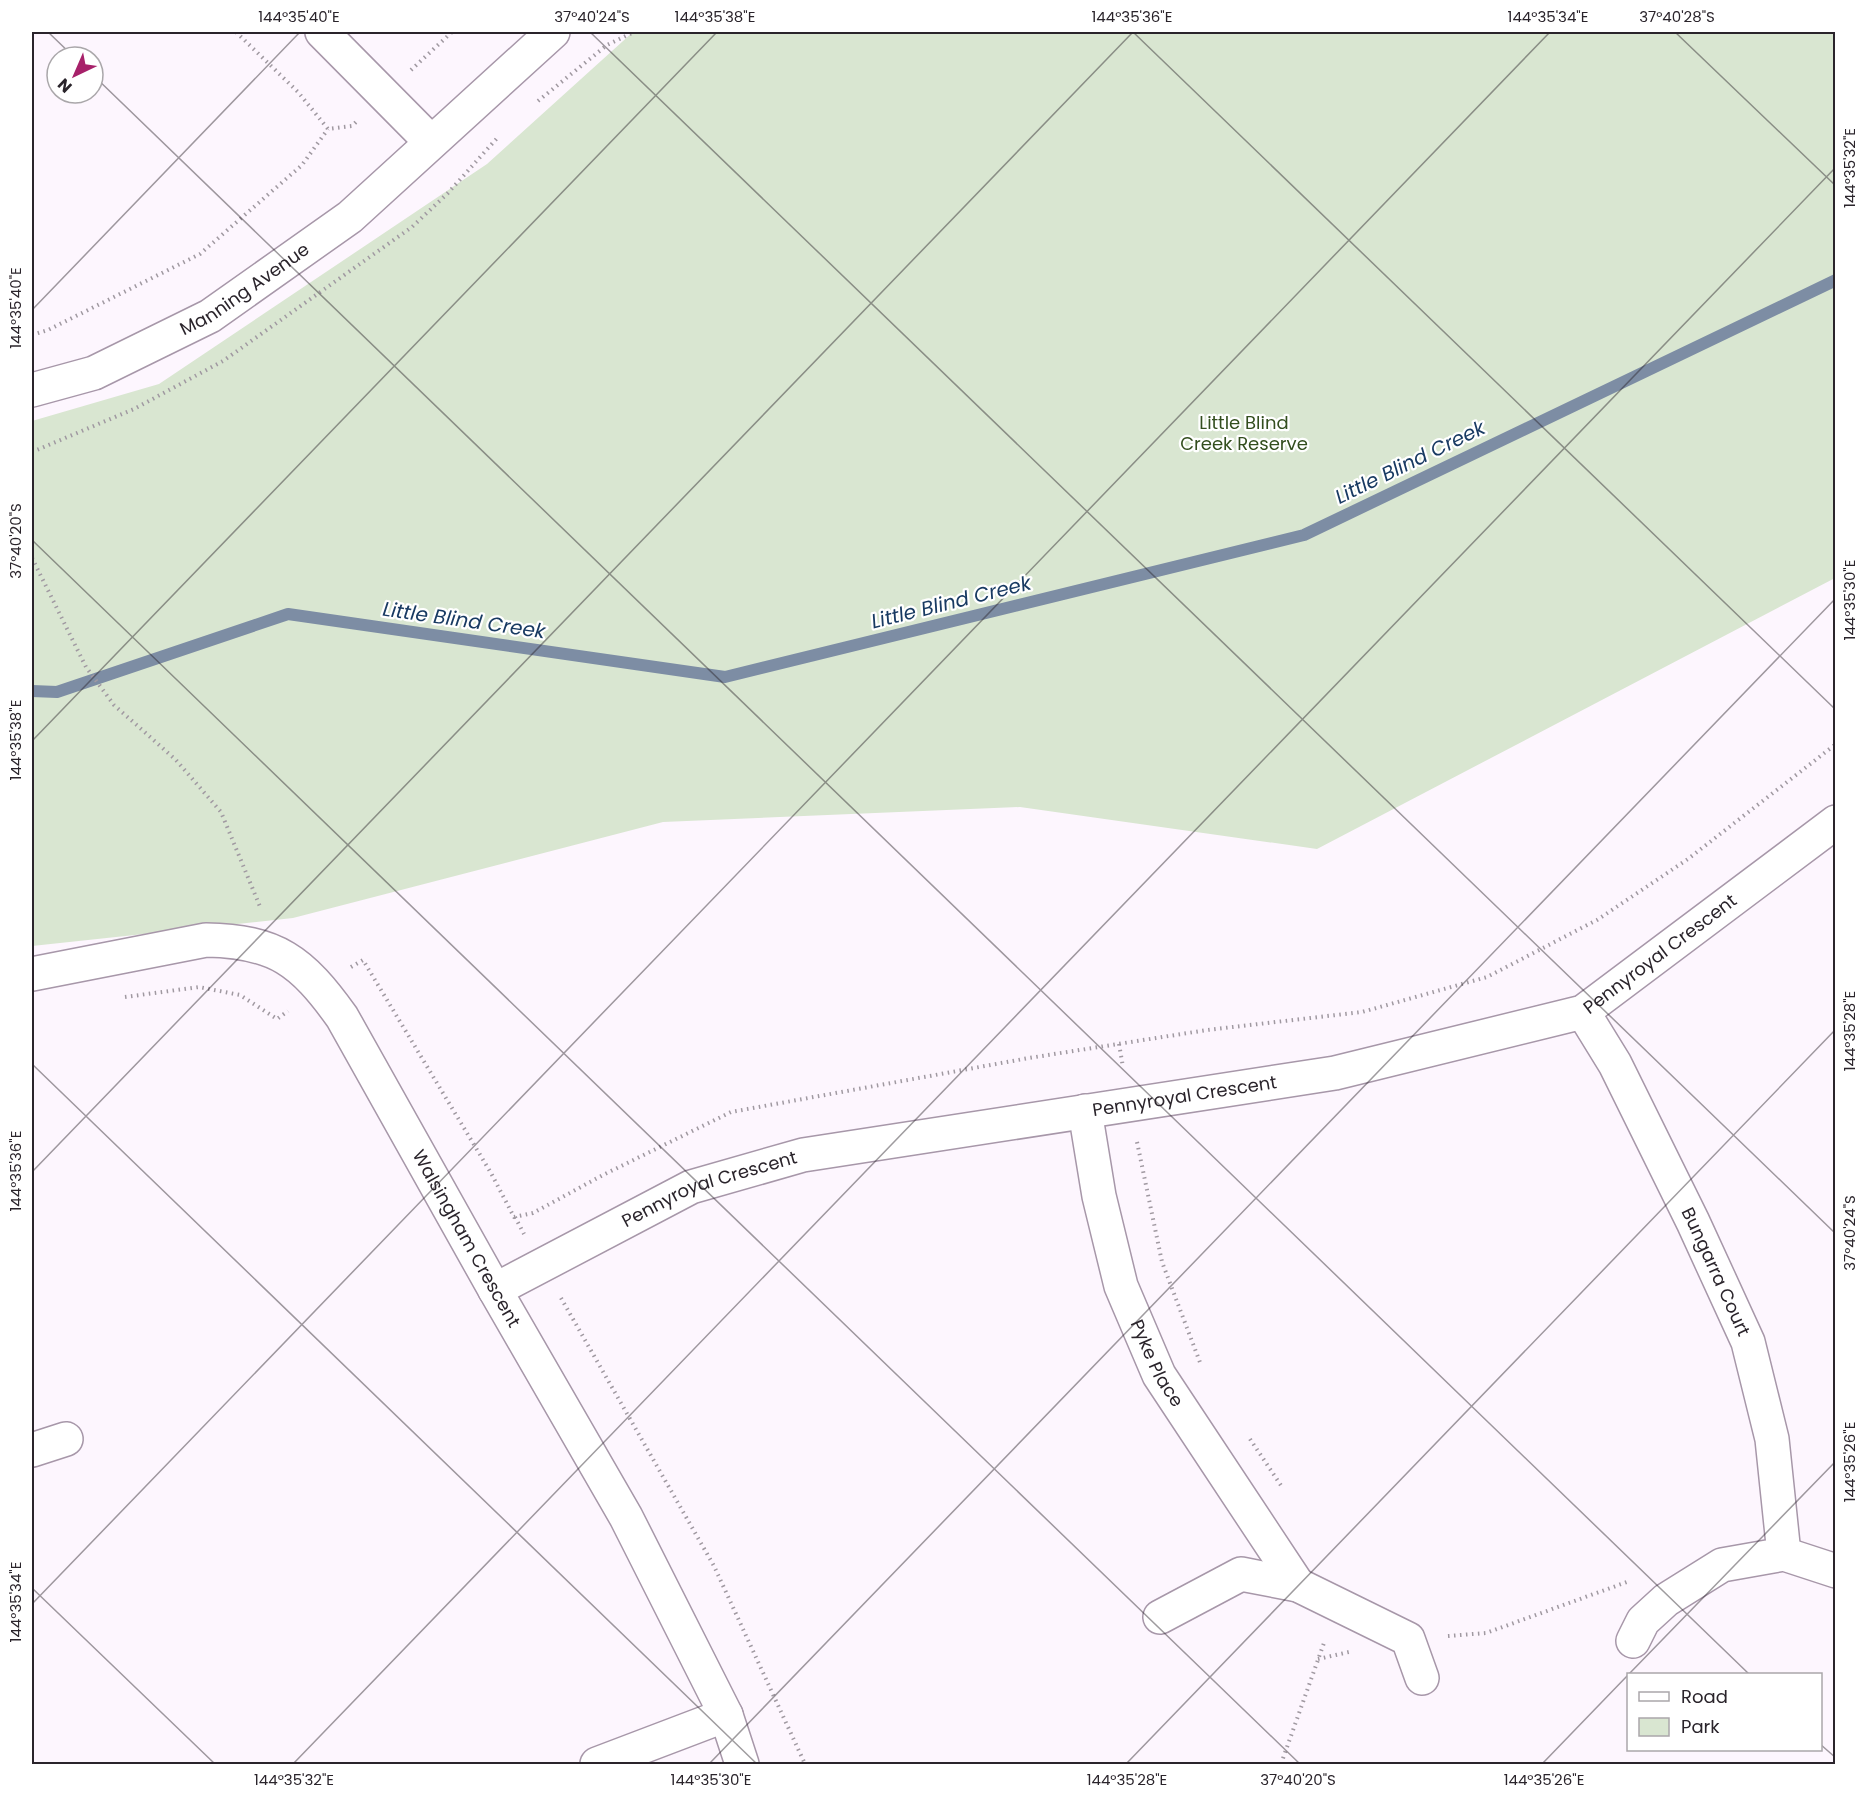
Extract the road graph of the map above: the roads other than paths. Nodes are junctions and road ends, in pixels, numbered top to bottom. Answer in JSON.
{"nodes":[{"id":1,"x":322,"y":32,"type":"edge"},
{"id":2,"x":553,"y":32,"type":"edge"},
{"id":3,"x":431,"y":142,"type":"junction"},
{"id":4,"x":32,"y":390,"type":"edge"},
{"id":5,"x":1836,"y":822,"type":"edge"},
{"id":6,"x":32,"y":974,"type":"edge"},
{"id":7,"x":1583,"y":1012,"type":"junction"},
{"id":8,"x":1084,"y":1111,"type":"junction"},
{"id":9,"x":495,"y":1290,"type":"junction"},
{"id":10,"x":66,"y":1439,"type":"dead end"},
{"id":11,"x":32,"y":1450,"type":"edge"},
{"id":12,"x":1784,"y":1554,"type":"junction"},
{"id":13,"x":1836,"y":1571,"type":"edge"},
{"id":14,"x":1298,"y":1585,"type":"junction"},
{"id":15,"x":1160,"y":1617,"type":"dead end"},
{"id":16,"x":1632,"y":1641,"type":"dead end"},
{"id":17,"x":1422,"y":1678,"type":"dead end"},
{"id":18,"x":726,"y":1715,"type":"junction"},
{"id":19,"x":597,"y":1764,"type":"edge"},
{"id":20,"x":742,"y":1764,"type":"edge"}],
"edges":[{"from":1,"to":3,"type":"street"},
{"from":2,"to":3,"type":"street","name":"Manning Avenue"},
{"from":3,"to":4,"type":"street","name":"Manning Avenue"},
{"from":5,"to":7,"type":"street","name":"Pennyroyal Crescent"},
{"from":6,"to":9,"type":"street","name":"Walsingham Crescent"},
{"from":7,"to":8,"type":"street","name":"Pennyroyal Crescent"},
{"from":7,"to":12,"type":"street","name":"Bungarra Court"},
{"from":8,"to":9,"type":"street","name":"Pennyroyal Crescent"},
{"from":8,"to":14,"type":"street","name":"Pyke Place"},
{"from":9,"to":18,"type":"street","name":"Walsingham Crescent"},
{"from":10,"to":11,"type":"street"},
{"from":12,"to":13,"type":"street"},
{"from":12,"to":16,"type":"street"},
{"from":14,"to":15,"type":"street","name":"Pyke Place"},
{"from":14,"to":17,"type":"street","name":"Pyke Place"},
{"from":18,"to":19,"type":"street"},
{"from":18,"to":20,"type":"street","name":"Walsingham Crescent"}]}
